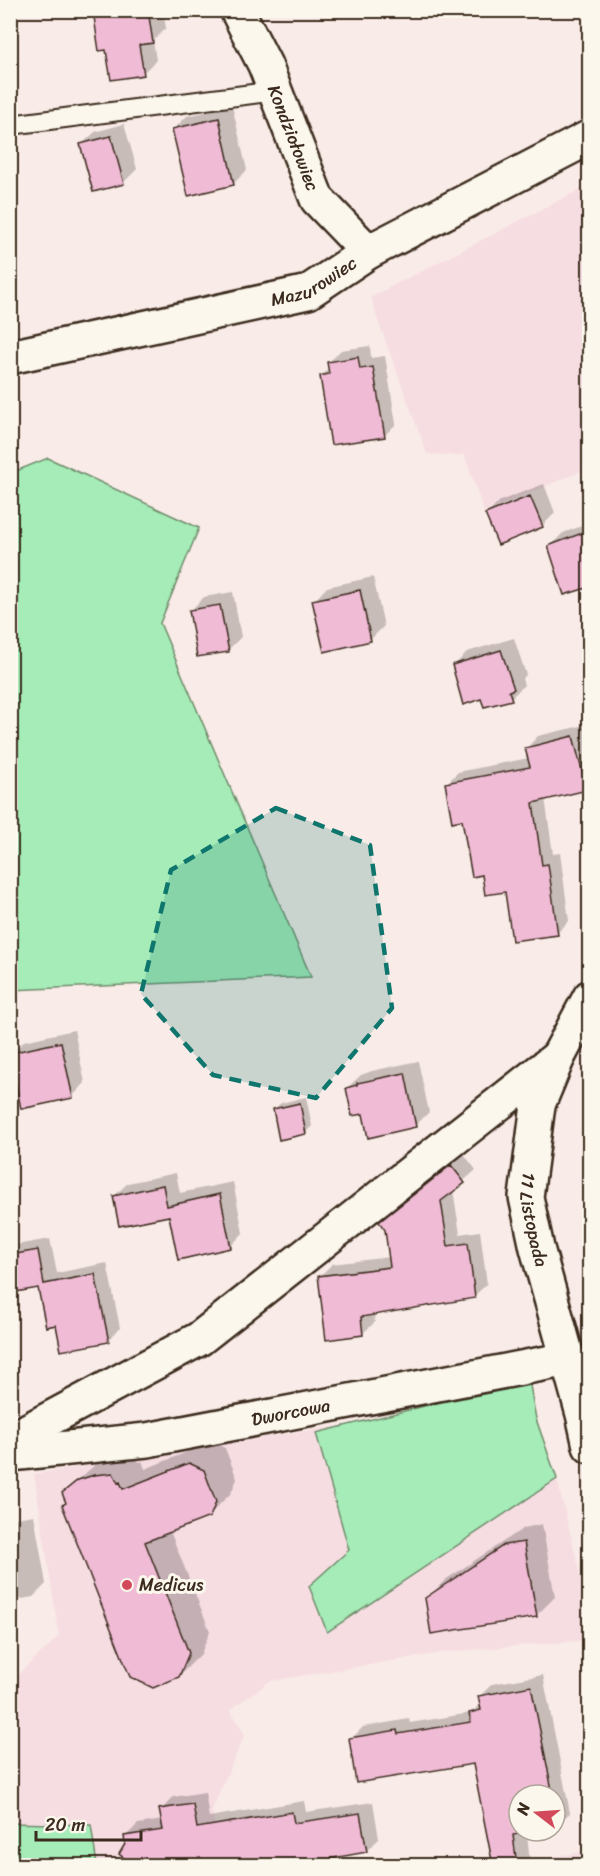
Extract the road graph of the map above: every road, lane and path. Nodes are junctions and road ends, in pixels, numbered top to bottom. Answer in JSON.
{"nodes":[{"id":1,"x":237,"y":10,"type":"edge"},
{"id":2,"x":276,"y":91,"type":"junction"},
{"id":3,"x":10,"y":125,"type":"edge"},
{"id":4,"x":590,"y":137,"type":"edge"},
{"id":5,"x":368,"y":252,"type":"junction"},
{"id":6,"x":10,"y":357,"type":"edge"},
{"id":7,"x":588,"y":1002,"type":"edge"},
{"id":8,"x":558,"y":1057,"type":"junction"},
{"id":9,"x":568,"y":1359,"type":"junction"},
{"id":10,"x":586,"y":1412,"type":"edge"},
{"id":11,"x":10,"y":1440,"type":"edge"},
{"id":12,"x":590,"y":1446,"type":"edge"},
{"id":13,"x":10,"y":1454,"type":"edge"}],
"edges":[{"from":1,"to":2,"type":"street","name":"Kondziołowiec"},
{"from":2,"to":3,"type":"lane"},
{"from":2,"to":5,"type":"street","name":"Kondziołowiec"},
{"from":4,"to":5,"type":"street","name":"Mazurowiec"},
{"from":5,"to":6,"type":"street","name":"Mazurowiec"},
{"from":7,"to":8,"type":"street","name":"11 Listopada"},
{"from":8,"to":9,"type":"street","name":"11 Listopada"},
{"from":8,"to":11,"type":"street"},
{"from":9,"to":10,"type":"street","name":"11 Listopada"},
{"from":9,"to":13,"type":"street","name":"Dworcowa"},
{"from":10,"to":12,"type":"street","name":"11 Listopada"}]}
